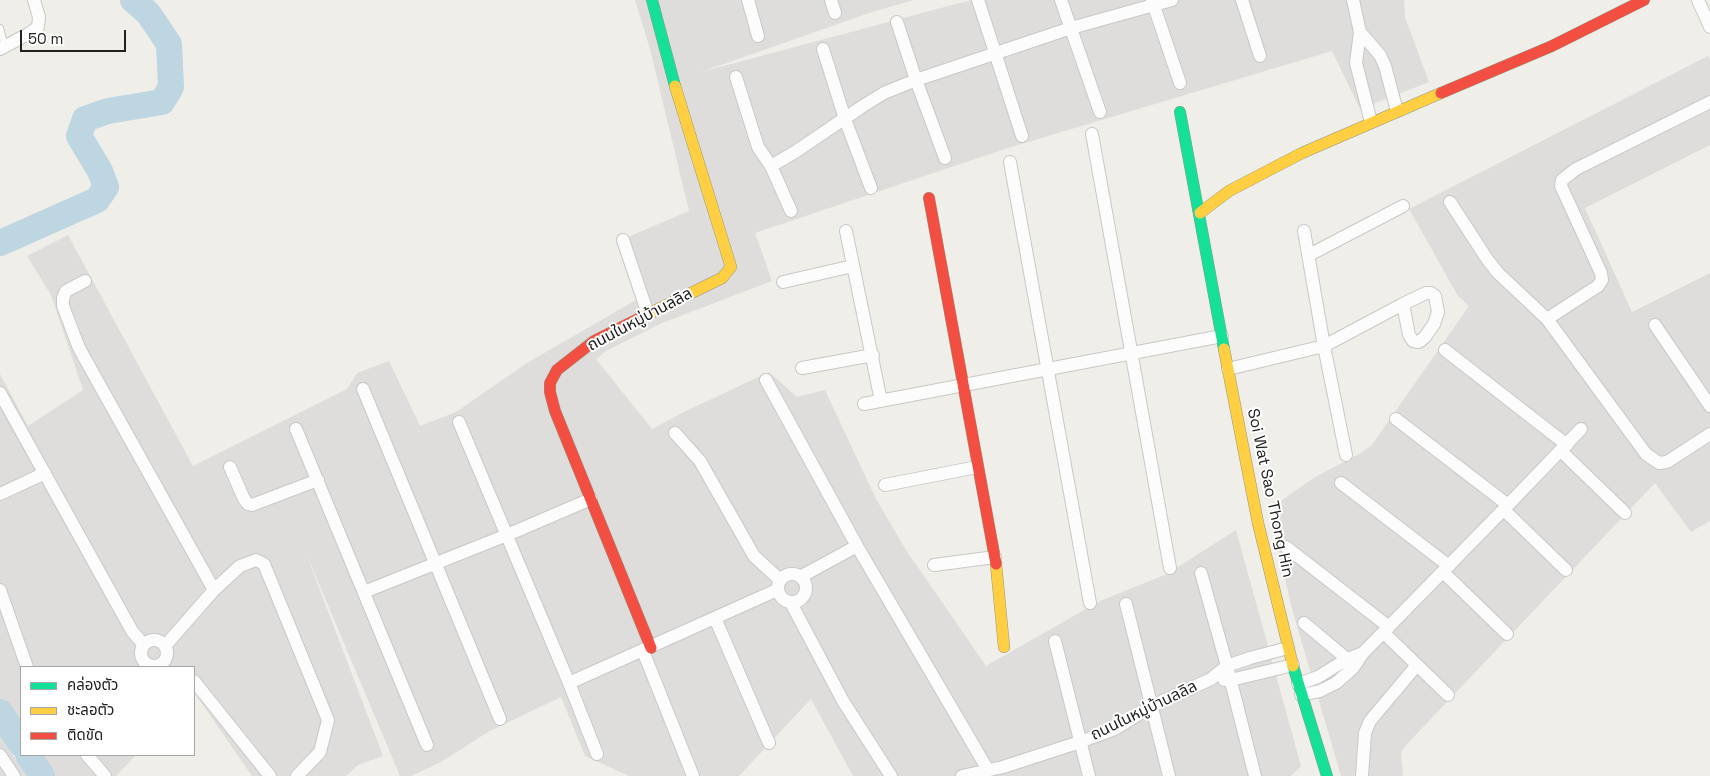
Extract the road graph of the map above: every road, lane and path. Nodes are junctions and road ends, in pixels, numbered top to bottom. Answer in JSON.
{"nodes":[{"id":1,"x":34,"y":0,"type":"edge"},
{"id":2,"x":652,"y":0,"type":"edge"},
{"id":3,"x":748,"y":0,"type":"edge"},
{"id":4,"x":831,"y":0,"type":"edge"},
{"id":5,"x":978,"y":0,"type":"edge"},
{"id":6,"x":1061,"y":0,"type":"edge"},
{"id":7,"x":1172,"y":0,"type":"edge"},
{"id":8,"x":1242,"y":0,"type":"edge"},
{"id":9,"x":1353,"y":0,"type":"edge"},
{"id":10,"x":1644,"y":0,"type":"edge"},
{"id":11,"x":1698,"y":0,"type":"edge"},
{"id":12,"x":1153,"y":2,"type":"edge"},
{"id":13,"x":835,"y":13,"type":"dead end"},
{"id":14,"x":897,"y":22,"type":"dead end"},
{"id":15,"x":1710,"y":27,"type":"edge"},
{"id":16,"x":0,"y":28,"type":"edge"},
{"id":17,"x":1072,"y":28,"type":"junction"},
{"id":18,"x":1360,"y":32,"type":"junction"},
{"id":19,"x":758,"y":36,"type":"dead end"},
{"id":20,"x":2,"y":48,"type":"edge"},
{"id":21,"x":823,"y":49,"type":"dead end"},
{"id":22,"x":997,"y":54,"type":"junction"},
{"id":23,"x":1260,"y":56,"type":"dead end"},
{"id":24,"x":736,"y":76,"type":"dead end"},
{"id":25,"x":916,"y":80,"type":"junction"},
{"id":26,"x":1180,"y":83,"type":"dead end"},
{"id":27,"x":1710,"y":102,"type":"edge"},
{"id":28,"x":1397,"y":111,"type":"junction"},
{"id":29,"x":1100,"y":112,"type":"dead end"},
{"id":30,"x":1180,"y":112,"type":"dead end"},
{"id":31,"x":845,"y":119,"type":"junction"},
{"id":32,"x":1371,"y":122,"type":"junction"},
{"id":33,"x":1092,"y":134,"type":"dead end"},
{"id":34,"x":1022,"y":136,"type":"dead end"},
{"id":35,"x":946,"y":158,"type":"dead end"},
{"id":36,"x":1010,"y":162,"type":"dead end"},
{"id":37,"x":771,"y":166,"type":"junction"},
{"id":38,"x":871,"y":188,"type":"dead end"},
{"id":39,"x":929,"y":198,"type":"dead end"},
{"id":40,"x":1450,"y":202,"type":"dead end"},
{"id":41,"x":1403,"y":206,"type":"dead end"},
{"id":42,"x":791,"y":210,"type":"dead end"},
{"id":43,"x":1200,"y":213,"type":"junction"},
{"id":44,"x":1304,"y":230,"type":"dead end"},
{"id":45,"x":846,"y":231,"type":"dead end"},
{"id":46,"x":623,"y":240,"type":"dead end"},
{"id":47,"x":1309,"y":255,"type":"junction"},
{"id":48,"x":853,"y":266,"type":"junction"},
{"id":49,"x":85,"y":282,"type":"dead end"},
{"id":50,"x":783,"y":282,"type":"dead end"},
{"id":51,"x":1403,"y":304,"type":"dead end"},
{"id":52,"x":648,"y":314,"type":"junction"},
{"id":53,"x":1547,"y":319,"type":"junction"},
{"id":54,"x":1655,"y":325,"type":"dead end"},
{"id":55,"x":1222,"y":336,"type":"junction"},
{"id":56,"x":1324,"y":346,"type":"junction"},
{"id":57,"x":1445,"y":350,"type":"dead end"},
{"id":58,"x":1131,"y":353,"type":"junction"},
{"id":59,"x":873,"y":355,"type":"junction"},
{"id":60,"x":802,"y":368,"type":"dead end"},
{"id":61,"x":1048,"y":368,"type":"junction"},
{"id":62,"x":1228,"y":369,"type":"junction"},
{"id":63,"x":766,"y":380,"type":"dead end"},
{"id":64,"x":962,"y":385,"type":"junction"},
{"id":65,"x":363,"y":389,"type":"dead end"},
{"id":66,"x":0,"y":393,"type":"edge"},
{"id":67,"x":881,"y":400,"type":"junction"},
{"id":68,"x":864,"y":404,"type":"dead end"},
{"id":69,"x":1710,"y":406,"type":"edge"},
{"id":70,"x":1396,"y":419,"type":"dead end"},
{"id":71,"x":459,"y":422,"type":"dead end"},
{"id":72,"x":296,"y":429,"type":"dead end"},
{"id":73,"x":1581,"y":429,"type":"dead end"},
{"id":74,"x":675,"y":433,"type":"dead end"},
{"id":75,"x":1710,"y":434,"type":"edge"},
{"id":76,"x":1564,"y":448,"type":"junction"},
{"id":77,"x":1346,"y":455,"type":"dead end"},
{"id":78,"x":230,"y":467,"type":"dead end"},
{"id":79,"x":977,"y":467,"type":"junction"},
{"id":80,"x":45,"y":473,"type":"junction"},
{"id":81,"x":318,"y":480,"type":"junction"},
{"id":82,"x":1341,"y":484,"type":"dead end"},
{"id":83,"x":885,"y":485,"type":"dead end"},
{"id":84,"x":0,"y":494,"type":"edge"},
{"id":85,"x":591,"y":499,"type":"junction"},
{"id":86,"x":1506,"y":508,"type":"junction"},
{"id":87,"x":1625,"y":513,"type":"dead end"},
{"id":88,"x":507,"y":535,"type":"junction"},
{"id":89,"x":857,"y":546,"type":"junction"},
{"id":90,"x":1286,"y":547,"type":"dead end"},
{"id":91,"x":994,"y":557,"type":"junction"},
{"id":92,"x":436,"y":563,"type":"junction"},
{"id":93,"x":934,"y":565,"type":"dead end"},
{"id":94,"x":1170,"y":568,"type":"dead end"},
{"id":95,"x":1446,"y":569,"type":"junction"},
{"id":96,"x":1566,"y":570,"type":"dead end"},
{"id":97,"x":1201,"y":573,"type":"dead end"},
{"id":98,"x":800,"y":577,"type":"junction"},
{"id":99,"x":778,"y":585,"type":"junction"},
{"id":100,"x":0,"y":590,"type":"edge"},
{"id":101,"x":214,"y":590,"type":"junction"},
{"id":102,"x":364,"y":592,"type":"junction"},
{"id":103,"x":791,"y":603,"type":"junction"},
{"id":104,"x":1090,"y":603,"type":"dead end"},
{"id":105,"x":1126,"y":604,"type":"dead end"},
{"id":106,"x":714,"y":618,"type":"junction"},
{"id":107,"x":1304,"y":623,"type":"dead end"},
{"id":108,"x":1387,"y":630,"type":"junction"},
{"id":109,"x":1507,"y":634,"type":"dead end"},
{"id":110,"x":1055,"y":641,"type":"dead end"},
{"id":111,"x":144,"y":645,"type":"junction"},
{"id":112,"x":165,"y":646,"type":"junction"},
{"id":113,"x":1004,"y":647,"type":"dead end"},
{"id":114,"x":1288,"y":648,"type":"junction"},
{"id":115,"x":647,"y":649,"type":"junction"},
{"id":116,"x":169,"y":664,"type":"edge"},
{"id":117,"x":1350,"y":664,"type":"junction"},
{"id":118,"x":144,"y":665,"type":"edge"},
{"id":119,"x":1293,"y":665,"type":"junction"},
{"id":120,"x":1417,"y":665,"type":"junction"},
{"id":121,"x":27,"y":666,"type":"edge"},
{"id":122,"x":1228,"y":666,"type":"junction"},
{"id":123,"x":1211,"y":678,"type":"junction"},
{"id":124,"x":1231,"y":680,"type":"junction"},
{"id":125,"x":195,"y":682,"type":"edge"},
{"id":126,"x":569,"y":683,"type":"junction"},
{"id":127,"x":1300,"y":689,"type":"junction"},
{"id":128,"x":1448,"y":696,"type":"dead end"},
{"id":129,"x":1152,"y":706,"type":"junction"},
{"id":130,"x":500,"y":719,"type":"dead end"},
{"id":131,"x":1080,"y":742,"type":"junction"},
{"id":132,"x":768,"y":743,"type":"dead end"},
{"id":133,"x":427,"y":745,"type":"dead end"},
{"id":134,"x":597,"y":754,"type":"dead end"},
{"id":135,"x":0,"y":756,"type":"edge"},
{"id":136,"x":88,"y":756,"type":"edge"},
{"id":137,"x":988,"y":770,"type":"junction"},
{"id":138,"x":1004,"y":771,"type":"edge"},
{"id":139,"x":14,"y":776,"type":"edge"},
{"id":140,"x":105,"y":776,"type":"edge"},
{"id":141,"x":270,"y":776,"type":"edge"},
{"id":142,"x":297,"y":776,"type":"edge"},
{"id":143,"x":693,"y":776,"type":"edge"},
{"id":144,"x":890,"y":776,"type":"edge"},
{"id":145,"x":962,"y":776,"type":"edge"},
{"id":146,"x":1089,"y":776,"type":"edge"},
{"id":147,"x":1169,"y":776,"type":"edge"},
{"id":148,"x":1255,"y":776,"type":"edge"},
{"id":149,"x":1327,"y":776,"type":"edge"},
{"id":150,"x":1362,"y":776,"type":"edge"}],
"edges":[{"from":1,"to":20,"type":"street"},
{"from":2,"to":52,"type":"street","name":"ถนนในหมู่บ้านลลิล"},
{"from":3,"to":19,"type":"street"},
{"from":4,"to":13,"type":"street"},
{"from":5,"to":22,"type":"street"},
{"from":6,"to":17,"type":"street"},
{"from":7,"to":12,"type":"street"},
{"from":8,"to":23,"type":"street"},
{"from":9,"to":18,"type":"street"},
{"from":10,"to":28,"type":"street"},
{"from":11,"to":15,"type":"street"},
{"from":12,"to":17,"type":"street"},
{"from":12,"to":26,"type":"street"},
{"from":14,"to":25,"type":"street"},
{"from":16,"to":20,"type":"lane"},
{"from":17,"to":22,"type":"street"},
{"from":17,"to":29,"type":"street"},
{"from":18,"to":28,"type":"street"},
{"from":18,"to":32,"type":"street"},
{"from":21,"to":31,"type":"street"},
{"from":22,"to":25,"type":"street"},
{"from":22,"to":34,"type":"street"},
{"from":24,"to":37,"type":"street"},
{"from":25,"to":31,"type":"street"},
{"from":25,"to":35,"type":"street"},
{"from":27,"to":53,"type":"street"},
{"from":28,"to":32,"type":"street"},
{"from":30,"to":43,"type":"street","name":"Soi Wat Sao Thong Hin"},
{"from":31,"to":37,"type":"street"},
{"from":31,"to":38,"type":"street"},
{"from":32,"to":43,"type":"street"},
{"from":33,"to":58,"type":"street"},
{"from":36,"to":61,"type":"street"},
{"from":37,"to":42,"type":"street"},
{"from":39,"to":64,"type":"street"},
{"from":40,"to":53,"type":"street"},
{"from":41,"to":47,"type":"street"},
{"from":43,"to":55,"type":"street","name":"Soi Wat Sao Thong Hin"},
{"from":44,"to":47,"type":"street"},
{"from":45,"to":48,"type":"street"},
{"from":46,"to":52,"type":"street"},
{"from":47,"to":56,"type":"street"},
{"from":48,"to":50,"type":"street"},
{"from":48,"to":59,"type":"street"},
{"from":49,"to":101,"type":"street"},
{"from":51,"to":56,"type":"street"},
{"from":52,"to":85,"type":"street","name":"ถนนในหมู่บ้านลลิล"},
{"from":53,"to":75,"type":"street"},
{"from":54,"to":69,"type":"street"},
{"from":55,"to":58,"type":"street"},
{"from":55,"to":62,"type":"street","name":"Soi Wat Sao Thong Hin"},
{"from":56,"to":62,"type":"street"},
{"from":56,"to":77,"type":"street"},
{"from":57,"to":76,"type":"street"},
{"from":58,"to":61,"type":"street"},
{"from":58,"to":94,"type":"street"},
{"from":59,"to":60,"type":"street"},
{"from":59,"to":67,"type":"street"},
{"from":61,"to":64,"type":"street"},
{"from":61,"to":104,"type":"street"},
{"from":62,"to":114,"type":"street","name":"Soi Wat Sao Thong Hin"},
{"from":63,"to":89,"type":"street"},
{"from":64,"to":67,"type":"street"},
{"from":64,"to":79,"type":"street"},
{"from":65,"to":92,"type":"street"},
{"from":66,"to":80,"type":"street"},
{"from":67,"to":68,"type":"street"},
{"from":70,"to":86,"type":"street"},
{"from":71,"to":88,"type":"street"},
{"from":72,"to":81,"type":"street"},
{"from":73,"to":76,"type":"street"},
{"from":74,"to":99,"type":"street"},
{"from":76,"to":86,"type":"street"},
{"from":76,"to":87,"type":"street"},
{"from":78,"to":81,"type":"street"},
{"from":79,"to":83,"type":"street"},
{"from":79,"to":91,"type":"street"},
{"from":80,"to":84,"type":"street"},
{"from":80,"to":111,"type":"street"},
{"from":81,"to":102,"type":"street"},
{"from":82,"to":95,"type":"street"},
{"from":85,"to":88,"type":"street"},
{"from":85,"to":115,"type":"street","name":"ถนนในหมู่บ้านลลิล"},
{"from":86,"to":95,"type":"street"},
{"from":86,"to":96,"type":"street"},
{"from":88,"to":92,"type":"street"},
{"from":88,"to":126,"type":"street"},
{"from":89,"to":98,"type":"street"},
{"from":89,"to":137,"type":"street"},
{"from":90,"to":108,"type":"street"},
{"from":91,"to":93,"type":"street"},
{"from":91,"to":113,"type":"street"},
{"from":92,"to":102,"type":"street"},
{"from":92,"to":130,"type":"street"},
{"from":95,"to":108,"type":"street"},
{"from":95,"to":109,"type":"street"},
{"from":97,"to":122,"type":"street"},
{"from":98,"to":99,"type":"street"},
{"from":98,"to":103,"type":"street"},
{"from":99,"to":103,"type":"street"},
{"from":99,"to":106,"type":"street"},
{"from":100,"to":121,"type":"street"},
{"from":101,"to":112,"type":"street"},
{"from":101,"to":142,"type":"street"},
{"from":102,"to":133,"type":"street"},
{"from":103,"to":144,"type":"street"},
{"from":105,"to":129,"type":"street"},
{"from":106,"to":115,"type":"street"},
{"from":106,"to":132,"type":"street"},
{"from":107,"to":117,"type":"street"},
{"from":108,"to":117,"type":"street"},
{"from":108,"to":120,"type":"street"},
{"from":110,"to":131,"type":"street"},
{"from":111,"to":112,"type":"street"},
{"from":111,"to":118,"type":"street"},
{"from":112,"to":116,"type":"street"},
{"from":114,"to":119,"type":"street","name":"Soi Wat Sao Thong Hin"},
{"from":114,"to":122,"type":"street","name":"ถนนในหมู่บ้านลลิล"},
{"from":115,"to":126,"type":"street"},
{"from":115,"to":143,"type":"street"},
{"from":116,"to":118,"type":"street"},
{"from":117,"to":127,"type":"street"},
{"from":119,"to":124,"type":"street","name":"ถนนในหมู่บ้านลลิล"},
{"from":119,"to":127,"type":"street","name":"Soi Wat Sao Thong Hin"},
{"from":120,"to":128,"type":"street"},
{"from":120,"to":150,"type":"street"},
{"from":122,"to":123,"type":"street","name":"ถนนในหมู่บ้านลลิล"},
{"from":122,"to":124,"type":"street"},
{"from":123,"to":124,"type":"street","name":"ถนนในหมู่บ้านลลิล"},
{"from":123,"to":129,"type":"street","name":"ถนนในหมู่บ้านลลิล"},
{"from":124,"to":148,"type":"street"},
{"from":125,"to":141,"type":"street"},
{"from":126,"to":134,"type":"street"},
{"from":127,"to":149,"type":"street","name":"Soi Wat Sao Thong Hin"},
{"from":129,"to":131,"type":"street","name":"ถนนในหมู่บ้านลลิล"},
{"from":129,"to":147,"type":"street"},
{"from":131,"to":138,"type":"street","name":"ถนนในหมู่บ้านลลิล"},
{"from":131,"to":146,"type":"street"},
{"from":135,"to":139,"type":"street"},
{"from":136,"to":140,"type":"street"},
{"from":137,"to":138,"type":"street","name":"ถนนในหมู่บ้านลลิล"},
{"from":137,"to":145,"type":"street","name":"ถนนในหมู่บ้านลลิล"}]}
